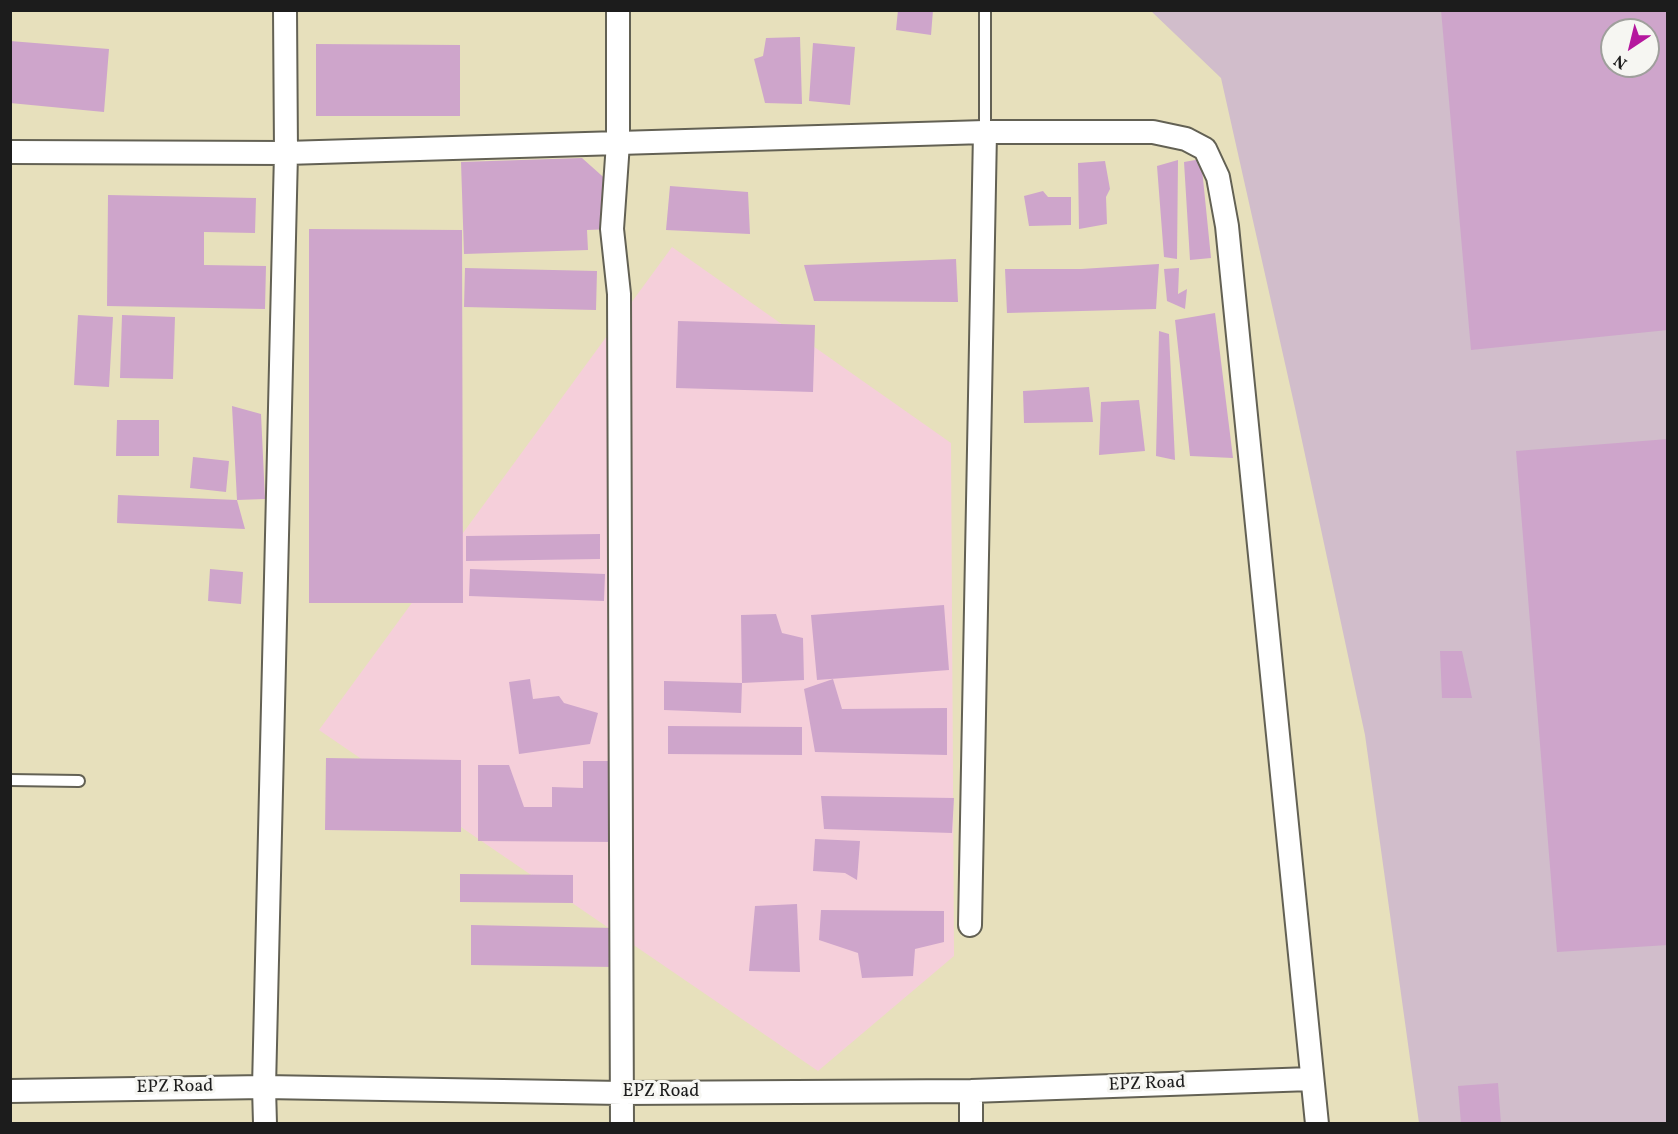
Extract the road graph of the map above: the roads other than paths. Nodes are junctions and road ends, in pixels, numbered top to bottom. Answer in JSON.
{"nodes":[{"id":1,"x":285,"y":10,"type":"edge"},
{"id":2,"x":618,"y":10,"type":"edge"},
{"id":3,"x":986,"y":10,"type":"edge"},
{"id":4,"x":985,"y":132,"type":"junction"},
{"id":5,"x":618,"y":143,"type":"junction"},
{"id":6,"x":10,"y":152,"type":"edge"},
{"id":7,"x":286,"y":153,"type":"junction"},
{"id":8,"x":10,"y":780,"type":"edge"},
{"id":9,"x":79,"y":781,"type":"dead end"},
{"id":10,"x":970,"y":925,"type":"dead end"},
{"id":11,"x":1311,"y":1079,"type":"junction"},
{"id":12,"x":264,"y":1087,"type":"junction"},
{"id":13,"x":10,"y":1091,"type":"edge"},
{"id":14,"x":971,"y":1091,"type":"junction"},
{"id":15,"x":621,"y":1093,"type":"junction"},
{"id":16,"x":265,"y":1124,"type":"edge"},
{"id":17,"x":622,"y":1124,"type":"edge"},
{"id":18,"x":971,"y":1124,"type":"edge"},
{"id":19,"x":1317,"y":1124,"type":"edge"}],
"edges":[{"from":1,"to":7,"type":"street"},
{"from":2,"to":5,"type":"street"},
{"from":3,"to":4,"type":"lane"},
{"from":4,"to":5,"type":"street"},
{"from":4,"to":10,"type":"street"},
{"from":4,"to":11,"type":"street"},
{"from":5,"to":7,"type":"street"},
{"from":5,"to":15,"type":"street"},
{"from":6,"to":7,"type":"street"},
{"from":7,"to":12,"type":"street"},
{"from":8,"to":9,"type":"lane"},
{"from":11,"to":14,"type":"street","name":"EPZ Road"},
{"from":11,"to":19,"type":"street"},
{"from":12,"to":13,"type":"street","name":"EPZ Road"},
{"from":12,"to":15,"type":"street","name":"EPZ Road"},
{"from":12,"to":16,"type":"street"},
{"from":14,"to":15,"type":"street","name":"EPZ Road"},
{"from":14,"to":18,"type":"street"},
{"from":15,"to":17,"type":"street"}]}
